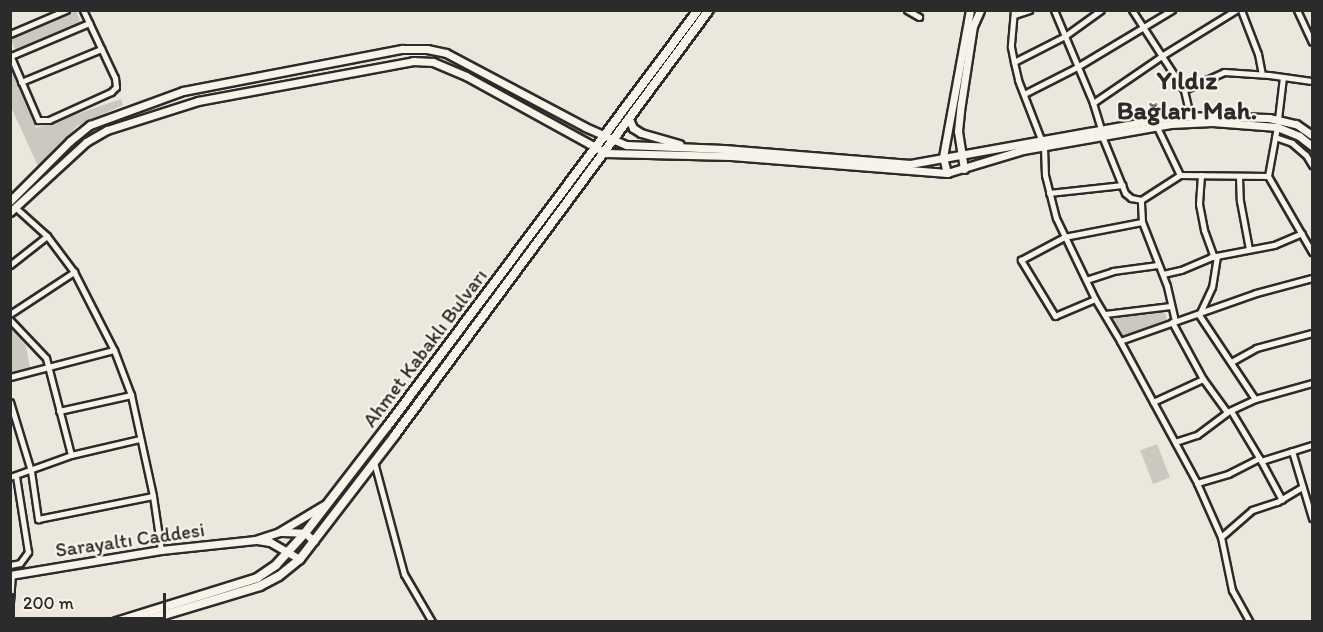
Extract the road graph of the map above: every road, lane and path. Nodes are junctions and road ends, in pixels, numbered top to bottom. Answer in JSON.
{"nodes":[{"id":1,"x":66,"y":10,"type":"edge"},
{"id":2,"x":83,"y":10,"type":"edge"},
{"id":3,"x":698,"y":10,"type":"edge"},
{"id":4,"x":710,"y":10,"type":"edge"},
{"id":5,"x":908,"y":10,"type":"edge"},
{"id":6,"x":970,"y":10,"type":"edge"},
{"id":7,"x":980,"y":10,"type":"edge"},
{"id":8,"x":1029,"y":10,"type":"edge"},
{"id":9,"x":1054,"y":10,"type":"edge"},
{"id":10,"x":1101,"y":10,"type":"edge"},
{"id":11,"x":1132,"y":10,"type":"edge"},
{"id":12,"x":1172,"y":10,"type":"edge"},
{"id":13,"x":1236,"y":10,"type":"edge"},
{"id":14,"x":1241,"y":10,"type":"edge"},
{"id":15,"x":1298,"y":10,"type":"edge"},
{"id":16,"x":1014,"y":13,"type":"edge"},
{"id":17,"x":918,"y":17,"type":"dead end"},
{"id":18,"x":89,"y":23,"type":"junction"},
{"id":19,"x":1142,"y":27,"type":"junction"},
{"id":20,"x":10,"y":34,"type":"edge"},
{"id":21,"x":1065,"y":36,"type":"junction"},
{"id":22,"x":1312,"y":42,"type":"edge"},
{"id":23,"x":101,"y":49,"type":"junction"},
{"id":24,"x":11,"y":55,"type":"edge"},
{"id":25,"x":1162,"y":55,"type":"junction"},
{"id":26,"x":1014,"y":62,"type":"junction"},
{"id":27,"x":1077,"y":67,"type":"junction"},
{"id":28,"x":1262,"y":74,"type":"junction"},
{"id":29,"x":1283,"y":77,"type":"junction"},
{"id":30,"x":1312,"y":81,"type":"edge"},
{"id":31,"x":21,"y":82,"type":"junction"},
{"id":32,"x":1184,"y":90,"type":"junction"},
{"id":33,"x":1024,"y":94,"type":"junction"},
{"id":34,"x":1094,"y":103,"type":"junction"},
{"id":35,"x":1190,"y":115,"type":"junction"},
{"id":36,"x":629,"y":119,"type":"junction"},
{"id":37,"x":1155,"y":123,"type":"junction"},
{"id":38,"x":1277,"y":123,"type":"junction"},
{"id":39,"x":1101,"y":133,"type":"junction"},
{"id":40,"x":1312,"y":135,"type":"edge"},
{"id":41,"x":605,"y":136,"type":"junction"},
{"id":42,"x":1275,"y":137,"type":"junction"},
{"id":43,"x":614,"y":141,"type":"junction"},
{"id":44,"x":1043,"y":143,"type":"junction"},
{"id":45,"x":1312,"y":146,"type":"edge"},
{"id":46,"x":596,"y":148,"type":"junction"},
{"id":47,"x":693,"y":148,"type":"junction"},
{"id":48,"x":606,"y":153,"type":"junction"},
{"id":49,"x":960,"y":154,"type":"junction"},
{"id":50,"x":943,"y":157,"type":"junction"},
{"id":51,"x":1312,"y":165,"type":"edge"},
{"id":52,"x":964,"y":169,"type":"junction"},
{"id":53,"x":946,"y":173,"type":"junction"},
{"id":54,"x":1180,"y":175,"type":"junction"},
{"id":55,"x":1201,"y":175,"type":"junction"},
{"id":56,"x":1239,"y":177,"type":"junction"},
{"id":57,"x":1268,"y":177,"type":"junction"},
{"id":58,"x":1123,"y":185,"type":"junction"},
{"id":59,"x":1048,"y":194,"type":"junction"},
{"id":60,"x":11,"y":199,"type":"edge"},
{"id":61,"x":1141,"y":200,"type":"junction"},
{"id":62,"x":13,"y":210,"type":"edge"},
{"id":63,"x":1142,"y":222,"type":"junction"},
{"id":64,"x":1302,"y":233,"type":"junction"},
{"id":65,"x":47,"y":236,"type":"junction"},
{"id":66,"x":1064,"y":237,"type":"junction"},
{"id":67,"x":1250,"y":249,"type":"junction"},
{"id":68,"x":1312,"y":252,"type":"edge"},
{"id":69,"x":1215,"y":256,"type":"junction"},
{"id":70,"x":10,"y":265,"type":"edge"},
{"id":71,"x":1158,"y":265,"type":"junction"},
{"id":72,"x":74,"y":272,"type":"junction"},
{"id":73,"x":1163,"y":274,"type":"junction"},
{"id":74,"x":1312,"y":278,"type":"edge"},
{"id":75,"x":1086,"y":280,"type":"junction"},
{"id":76,"x":1095,"y":299,"type":"junction"},
{"id":77,"x":1171,"y":306,"type":"junction"},
{"id":78,"x":10,"y":314,"type":"edge"},
{"id":79,"x":1105,"y":314,"type":"junction"},
{"id":80,"x":1199,"y":315,"type":"junction"},
{"id":81,"x":10,"y":320,"type":"edge"},
{"id":82,"x":1173,"y":321,"type":"junction"},
{"id":83,"x":1312,"y":333,"type":"edge"},
{"id":84,"x":1120,"y":341,"type":"junction"},
{"id":85,"x":114,"y":350,"type":"junction"},
{"id":86,"x":1233,"y":361,"type":"junction"},
{"id":87,"x":48,"y":367,"type":"junction"},
{"id":88,"x":10,"y":377,"type":"edge"},
{"id":89,"x":1203,"y":379,"type":"junction"},
{"id":90,"x":1312,"y":383,"type":"edge"},
{"id":91,"x":131,"y":395,"type":"junction"},
{"id":92,"x":1255,"y":399,"type":"junction"},
{"id":93,"x":10,"y":402,"type":"edge"},
{"id":94,"x":1153,"y":402,"type":"junction"},
{"id":95,"x":59,"y":411,"type":"junction"},
{"id":96,"x":1229,"y":412,"type":"junction"},
{"id":97,"x":140,"y":439,"type":"junction"},
{"id":98,"x":1175,"y":442,"type":"junction"},
{"id":99,"x":1312,"y":445,"type":"edge"},
{"id":100,"x":1292,"y":451,"type":"junction"},
{"id":101,"x":71,"y":454,"type":"junction"},
{"id":102,"x":1260,"y":460,"type":"junction"},
{"id":103,"x":374,"y":462,"type":"junction"},
{"id":104,"x":31,"y":471,"type":"junction"},
{"id":105,"x":13,"y":476,"type":"edge"},
{"id":106,"x":1197,"y":483,"type":"junction"},
{"id":107,"x":1302,"y":487,"type":"junction"},
{"id":108,"x":153,"y":496,"type":"junction"},
{"id":109,"x":1282,"y":500,"type":"junction"},
{"id":110,"x":326,"y":504,"type":"junction"},
{"id":111,"x":1312,"y":518,"type":"edge"},
{"id":112,"x":279,"y":532,"type":"junction"},
{"id":113,"x":305,"y":533,"type":"junction"},
{"id":114,"x":1221,"y":537,"type":"junction"},
{"id":115,"x":255,"y":540,"type":"junction"},
{"id":116,"x":314,"y":542,"type":"junction"},
{"id":117,"x":161,"y":550,"type":"junction"},
{"id":118,"x":289,"y":551,"type":"junction"},
{"id":119,"x":300,"y":559,"type":"junction"},
{"id":120,"x":10,"y":565,"type":"edge"},
{"id":121,"x":11,"y":574,"type":"edge"},
{"id":122,"x":10,"y":602,"type":"edge"},
{"id":123,"x":116,"y":621,"type":"edge"},
{"id":124,"x":141,"y":621,"type":"edge"},
{"id":125,"x":432,"y":621,"type":"edge"},
{"id":126,"x":1250,"y":621,"type":"edge"}],
"edges":[{"from":1,"to":20,"type":"street"},
{"from":2,"to":18,"type":"street"},
{"from":3,"to":41,"type":"main road","name":"Ahmet Kabaklı Bulvarı"},
{"from":4,"to":36,"type":"main road","name":"Ahmet Kabaklı Bulvarı"},
{"from":5,"to":17,"type":"street"},
{"from":6,"to":50,"type":"street"},
{"from":7,"to":49,"type":"street"},
{"from":8,"to":16,"type":"street"},
{"from":9,"to":21,"type":"street"},
{"from":10,"to":21,"type":"street"},
{"from":11,"to":19,"type":"street"},
{"from":12,"to":19,"type":"street"},
{"from":13,"to":25,"type":"street"},
{"from":14,"to":28,"type":"street"},
{"from":15,"to":22,"type":"street"},
{"from":16,"to":26,"type":"street"},
{"from":18,"to":23,"type":"street"},
{"from":18,"to":24,"type":"street"},
{"from":19,"to":25,"type":"street"},
{"from":19,"to":27,"type":"street"},
{"from":21,"to":26,"type":"street"},
{"from":21,"to":27,"type":"street"},
{"from":23,"to":31,"type":"street"},
{"from":23,"to":31,"type":"street"},
{"from":24,"to":31,"type":"street"},
{"from":25,"to":32,"type":"street"},
{"from":25,"to":34,"type":"street"},
{"from":26,"to":33,"type":"street"},
{"from":27,"to":33,"type":"street"},
{"from":27,"to":34,"type":"street"},
{"from":28,"to":29,"type":"street"},
{"from":28,"to":32,"type":"street"},
{"from":29,"to":30,"type":"street"},
{"from":29,"to":38,"type":"street"},
{"from":32,"to":35,"type":"street"},
{"from":33,"to":44,"type":"street"},
{"from":34,"to":39,"type":"street"},
{"from":35,"to":37,"type":"street"},
{"from":35,"to":38,"type":"street"},
{"from":36,"to":43,"type":"main road","name":"Ahmet Kabaklı Bulvarı"},
{"from":36,"to":47,"type":"street"},
{"from":37,"to":38,"type":"street"},
{"from":37,"to":39,"type":"street"},
{"from":37,"to":54,"type":"street"},
{"from":38,"to":40,"type":"street"},
{"from":38,"to":42,"type":"street"},
{"from":38,"to":45,"type":"street"},
{"from":39,"to":44,"type":"street"},
{"from":39,"to":58,"type":"street"},
{"from":41,"to":43,"type":"street"},
{"from":41,"to":46,"type":"main road","name":"Ahmet Kabaklı Bulvarı"},
{"from":41,"to":60,"type":"street"},
{"from":42,"to":51,"type":"street"},
{"from":42,"to":57,"type":"street"},
{"from":43,"to":47,"type":"street"},
{"from":43,"to":48,"type":"main road","name":"Ahmet Kabaklı Bulvarı"},
{"from":44,"to":49,"type":"street"},
{"from":44,"to":52,"type":"street"},
{"from":44,"to":59,"type":"street"},
{"from":46,"to":48,"type":"street"},
{"from":46,"to":62,"type":"street"},
{"from":46,"to":110,"type":"main road","name":"Ahmet Kabaklı Bulvarı"},
{"from":47,"to":50,"type":"street"},
{"from":48,"to":53,"type":"street"},
{"from":48,"to":103,"type":"main road","name":"Ahmet Kabaklı Bulvarı"},
{"from":49,"to":50,"type":"street"},
{"from":49,"to":52,"type":"street"},
{"from":50,"to":53,"type":"street"},
{"from":52,"to":53,"type":"street"},
{"from":54,"to":55,"type":"street"},
{"from":54,"to":61,"type":"street"},
{"from":55,"to":56,"type":"street"},
{"from":55,"to":69,"type":"street"},
{"from":56,"to":57,"type":"street"},
{"from":56,"to":67,"type":"street"},
{"from":57,"to":64,"type":"street"},
{"from":58,"to":59,"type":"street"},
{"from":58,"to":61,"type":"street"},
{"from":59,"to":66,"type":"street"},
{"from":61,"to":63,"type":"street"},
{"from":62,"to":65,"type":"street"},
{"from":63,"to":66,"type":"street"},
{"from":63,"to":71,"type":"street"},
{"from":64,"to":67,"type":"street"},
{"from":64,"to":68,"type":"street"},
{"from":65,"to":70,"type":"street"},
{"from":65,"to":72,"type":"street"},
{"from":66,"to":75,"type":"street"},
{"from":66,"to":76,"type":"street"},
{"from":67,"to":69,"type":"street"},
{"from":69,"to":73,"type":"street"},
{"from":69,"to":80,"type":"street"},
{"from":71,"to":73,"type":"street"},
{"from":71,"to":75,"type":"street"},
{"from":72,"to":78,"type":"street"},
{"from":72,"to":85,"type":"street"},
{"from":73,"to":77,"type":"street"},
{"from":74,"to":80,"type":"street"},
{"from":75,"to":76,"type":"street"},
{"from":76,"to":79,"type":"street"},
{"from":77,"to":79,"type":"street"},
{"from":77,"to":82,"type":"street"},
{"from":79,"to":84,"type":"street"},
{"from":80,"to":82,"type":"street"},
{"from":80,"to":86,"type":"street"},
{"from":81,"to":87,"type":"street"},
{"from":82,"to":84,"type":"street"},
{"from":82,"to":89,"type":"street"},
{"from":83,"to":86,"type":"street"},
{"from":84,"to":94,"type":"street"},
{"from":85,"to":87,"type":"street"},
{"from":85,"to":91,"type":"street"},
{"from":86,"to":92,"type":"street"},
{"from":87,"to":88,"type":"street"},
{"from":87,"to":95,"type":"street"},
{"from":89,"to":94,"type":"street"},
{"from":89,"to":96,"type":"street"},
{"from":90,"to":92,"type":"street"},
{"from":91,"to":95,"type":"street"},
{"from":91,"to":97,"type":"street"},
{"from":92,"to":96,"type":"street"},
{"from":93,"to":104,"type":"street"},
{"from":94,"to":98,"type":"street"},
{"from":95,"to":101,"type":"street"},
{"from":96,"to":98,"type":"street"},
{"from":96,"to":102,"type":"street"},
{"from":97,"to":101,"type":"street"},
{"from":97,"to":108,"type":"street"},
{"from":98,"to":106,"type":"street"},
{"from":99,"to":100,"type":"street"},
{"from":100,"to":102,"type":"street"},
{"from":100,"to":107,"type":"street"},
{"from":101,"to":104,"type":"street"},
{"from":102,"to":106,"type":"street"},
{"from":102,"to":109,"type":"street"},
{"from":103,"to":116,"type":"main road","name":"Ahmet Kabaklı Bulvarı"},
{"from":103,"to":125,"type":"street"},
{"from":104,"to":105,"type":"street"},
{"from":104,"to":108,"type":"street"},
{"from":105,"to":120,"type":"street"},
{"from":106,"to":114,"type":"street"},
{"from":107,"to":109,"type":"street"},
{"from":107,"to":111,"type":"street"},
{"from":108,"to":117,"type":"street"},
{"from":109,"to":114,"type":"street"},
{"from":110,"to":112,"type":"street"},
{"from":110,"to":113,"type":"main road","name":"Ahmet Kabaklı Bulvarı"},
{"from":112,"to":113,"type":"street"},
{"from":112,"to":115,"type":"street"},
{"from":113,"to":116,"type":"street"},
{"from":113,"to":118,"type":"main road","name":"Ahmet Kabaklı Bulvarı"},
{"from":114,"to":126,"type":"street"},
{"from":115,"to":117,"type":"street","name":"Sarayaltı Caddesi"},
{"from":115,"to":118,"type":"street"},
{"from":116,"to":119,"type":"main road","name":"Ahmet Kabaklı Bulvarı"},
{"from":117,"to":121,"type":"street","name":"Sarayaltı Caddesi"},
{"from":118,"to":119,"type":"street"},
{"from":118,"to":123,"type":"main road","name":"Ahmet Kabaklı Bulvarı"},
{"from":119,"to":124,"type":"main road","name":"Ahmet Kabaklı Bulvarı"},
{"from":121,"to":122,"type":"street"}]}
